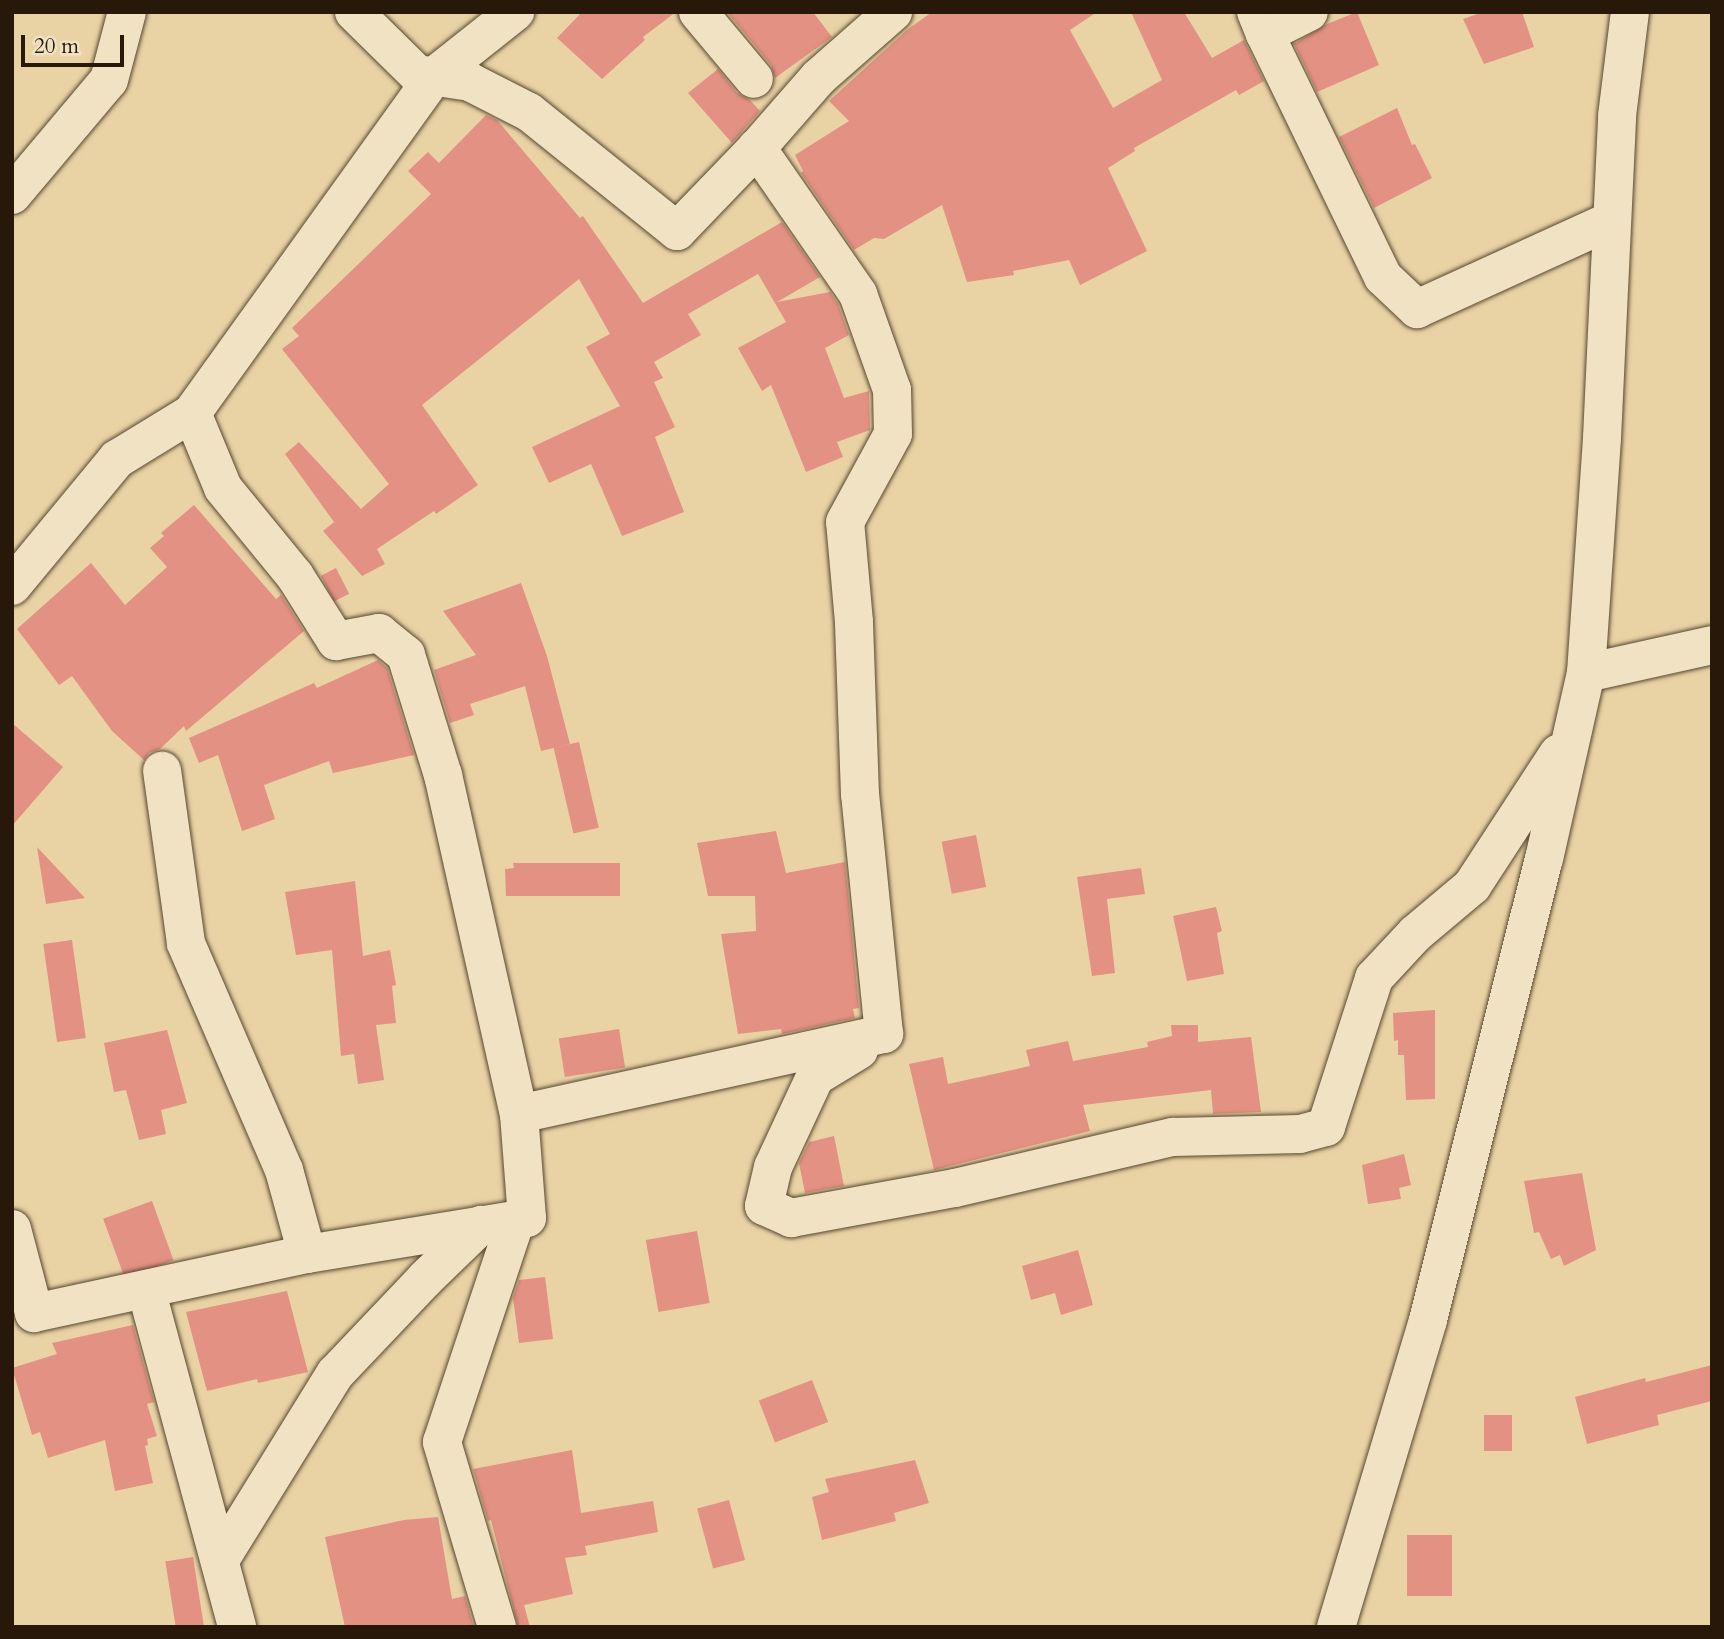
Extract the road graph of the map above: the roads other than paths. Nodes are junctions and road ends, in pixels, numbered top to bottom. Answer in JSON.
{"nodes":[{"id":1,"x":127,"y":12,"type":"edge"},
{"id":2,"x":354,"y":12,"type":"edge"},
{"id":3,"x":516,"y":12,"type":"edge"},
{"id":4,"x":698,"y":12,"type":"edge"},
{"id":5,"x":893,"y":12,"type":"edge"},
{"id":6,"x":1309,"y":12,"type":"edge"},
{"id":7,"x":1630,"y":12,"type":"edge"},
{"id":8,"x":1261,"y":23,"type":"edge"},
{"id":9,"x":433,"y":77,"type":"junction"},
{"id":10,"x":754,"y":79,"type":"dead end"},
{"id":11,"x":757,"y":148,"type":"junction"},
{"id":12,"x":12,"y":195,"type":"edge"},
{"id":13,"x":1612,"y":220,"type":"junction"},
{"id":14,"x":192,"y":413,"type":"junction"},
{"id":15,"x":12,"y":586,"type":"edge"},
{"id":16,"x":1712,"y":645,"type":"edge"},
{"id":17,"x":1586,"y":673,"type":"junction"},
{"id":18,"x":1573,"y":729,"type":"junction"},
{"id":19,"x":162,"y":771,"type":"dead end"},
{"id":20,"x":884,"y":1034,"type":"junction"},
{"id":21,"x":519,"y":1114,"type":"junction"},
{"id":22,"x":498,"y":1222,"type":"junction"},
{"id":23,"x":12,"y":1229,"type":"edge"},
{"id":24,"x":307,"y":1254,"type":"junction"},
{"id":25,"x":146,"y":1289,"type":"junction"},
{"id":26,"x":220,"y":1560,"type":"junction"},
{"id":27,"x":237,"y":1627,"type":"edge"},
{"id":28,"x":497,"y":1627,"type":"edge"},
{"id":29,"x":1336,"y":1627,"type":"edge"}],
"edges":[{"from":1,"to":12,"type":"street"},
{"from":2,"to":9,"type":"street"},
{"from":3,"to":9,"type":"street"},
{"from":4,"to":10,"type":"street"},
{"from":5,"to":11,"type":"street"},
{"from":6,"to":8,"type":"street"},
{"from":7,"to":13,"type":"street"},
{"from":8,"to":13,"type":"street"},
{"from":9,"to":11,"type":"street"},
{"from":9,"to":14,"type":"street"},
{"from":11,"to":20,"type":"street"},
{"from":13,"to":17,"type":"street"},
{"from":14,"to":15,"type":"street"},
{"from":14,"to":21,"type":"street"},
{"from":16,"to":17,"type":"street"},
{"from":17,"to":18,"type":"street"},
{"from":18,"to":20,"type":"street"},
{"from":18,"to":29,"type":"street"},
{"from":19,"to":24,"type":"street"},
{"from":20,"to":21,"type":"street"},
{"from":21,"to":22,"type":"street"},
{"from":22,"to":24,"type":"street"},
{"from":22,"to":26,"type":"street"},
{"from":22,"to":28,"type":"street"},
{"from":23,"to":25,"type":"street"},
{"from":24,"to":25,"type":"street"},
{"from":25,"to":26,"type":"street"},
{"from":26,"to":27,"type":"street"}]}
